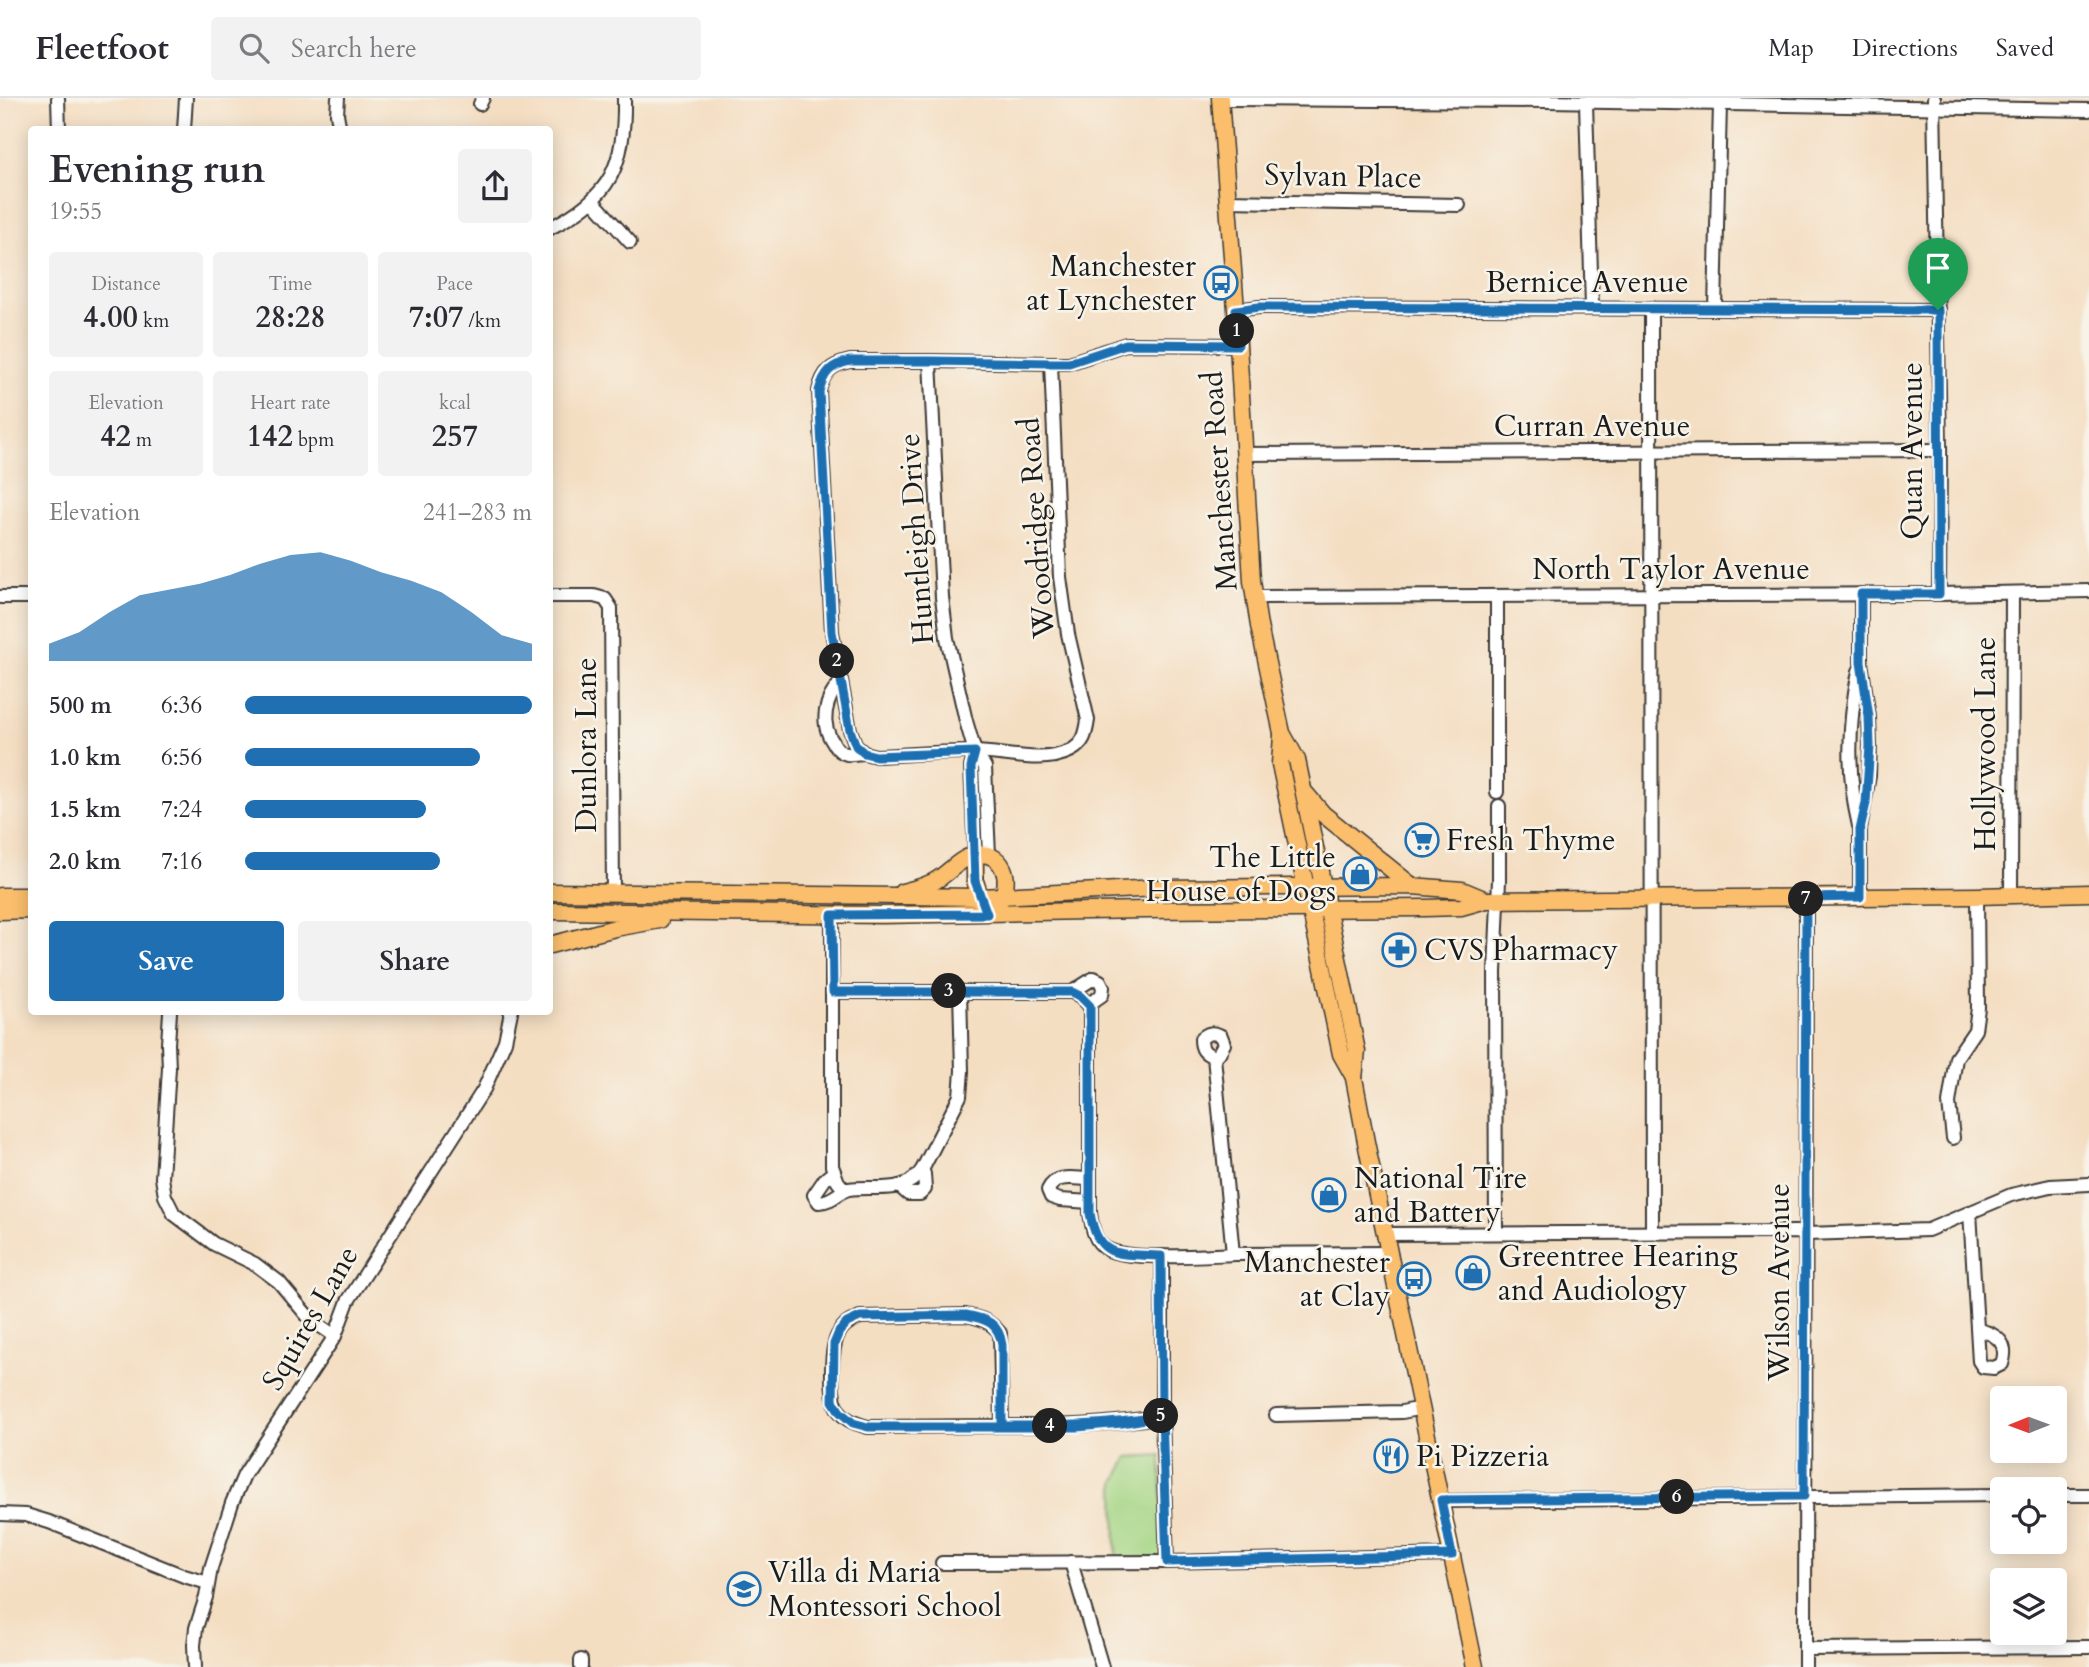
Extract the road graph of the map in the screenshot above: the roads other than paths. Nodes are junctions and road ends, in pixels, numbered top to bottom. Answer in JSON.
{"nodes":[{"id":1,"x":58,"y":98,"type":"edge"},
{"id":2,"x":186,"y":98,"type":"edge"},
{"id":3,"x":338,"y":98,"type":"edge"},
{"id":4,"x":624,"y":98,"type":"edge"},
{"id":5,"x":1220,"y":99,"type":"edge"},
{"id":6,"x":1548,"y":99,"type":"edge"},
{"id":7,"x":1586,"y":103,"type":"junction"},
{"id":8,"x":1934,"y":103,"type":"edge"},
{"id":9,"x":1720,"y":105,"type":"junction"},
{"id":10,"x":2089,"y":110,"type":"edge"},
{"id":11,"x":59,"y":126,"type":"edge"},
{"id":12,"x":184,"y":126,"type":"edge"},
{"id":13,"x":339,"y":126,"type":"edge"},
{"id":14,"x":593,"y":201,"type":"junction"},
{"id":15,"x":1227,"y":201,"type":"junction"},
{"id":16,"x":1459,"y":205,"type":"dead end"},
{"id":17,"x":553,"y":226,"type":"edge"},
{"id":18,"x":630,"y":242,"type":"dead end"},
{"id":19,"x":1592,"y":307,"type":"junction"},
{"id":20,"x":1651,"y":308,"type":"junction"},
{"id":21,"x":1715,"y":309,"type":"junction"},
{"id":22,"x":1236,"y":310,"type":"junction"},
{"id":23,"x":1938,"y":310,"type":"junction"},
{"id":24,"x":1238,"y":345,"type":"junction"},
{"id":25,"x":930,"y":361,"type":"junction"},
{"id":26,"x":1051,"y":363,"type":"junction"},
{"id":27,"x":1940,"y":450,"type":"junction"},
{"id":28,"x":1651,"y":452,"type":"junction"},
{"id":29,"x":1244,"y":454,"type":"junction"},
{"id":30,"x":2089,"y":591,"type":"edge"},
{"id":31,"x":2012,"y":593,"type":"junction"},
{"id":32,"x":1861,"y":594,"type":"junction"},
{"id":33,"x":1939,"y":594,"type":"junction"},
{"id":34,"x":553,"y":596,"type":"edge"},
{"id":35,"x":1651,"y":596,"type":"junction"},
{"id":36,"x":0,"y":597,"type":"edge"},
{"id":37,"x":28,"y":597,"type":"edge"},
{"id":38,"x":1254,"y":597,"type":"junction"},
{"id":39,"x":1497,"y":597,"type":"junction"},
{"id":40,"x":1861,"y":662,"type":"junction"},
{"id":41,"x":841,"y":682,"type":"junction"},
{"id":42,"x":1282,"y":733,"type":"junction"},
{"id":43,"x":975,"y":752,"type":"junction"},
{"id":44,"x":864,"y":753,"type":"junction"},
{"id":45,"x":1303,"y":789,"type":"junction"},
{"id":46,"x":1860,"y":830,"type":"junction"},
{"id":47,"x":982,"y":855,"type":"junction"},
{"id":48,"x":1306,"y":886,"type":"junction"},
{"id":49,"x":1412,"y":886,"type":"junction"},
{"id":50,"x":1323,"y":887,"type":"junction"},
{"id":51,"x":553,"y":892,"type":"edge"},
{"id":52,"x":613,"y":893,"type":"junction"},
{"id":53,"x":2089,"y":893,"type":"edge"},
{"id":54,"x":2011,"y":895,"type":"junction"},
{"id":55,"x":0,"y":896,"type":"edge"},
{"id":56,"x":28,"y":896,"type":"edge"},
{"id":57,"x":1003,"y":896,"type":"junction"},
{"id":58,"x":1978,"y":896,"type":"junction"},
{"id":59,"x":884,"y":897,"type":"junction"},
{"id":60,"x":979,"y":897,"type":"junction"},
{"id":61,"x":1860,"y":897,"type":"junction"},
{"id":62,"x":1806,"y":898,"type":"junction"},
{"id":63,"x":1650,"y":899,"type":"junction"},
{"id":64,"x":1492,"y":900,"type":"junction"},
{"id":65,"x":1310,"y":909,"type":"junction"},
{"id":66,"x":1328,"y":909,"type":"junction"},
{"id":67,"x":0,"y":911,"type":"edge"},
{"id":68,"x":28,"y":911,"type":"edge"},
{"id":69,"x":553,"y":911,"type":"edge"},
{"id":70,"x":699,"y":913,"type":"junction"},
{"id":71,"x":987,"y":914,"type":"junction"},
{"id":72,"x":832,"y":915,"type":"junction"},
{"id":73,"x":553,"y":944,"type":"edge"},
{"id":74,"x":960,"y":991,"type":"junction"},
{"id":75,"x":833,"y":992,"type":"junction"},
{"id":76,"x":1072,"y":992,"type":"junction"},
{"id":77,"x":1088,"y":1004,"type":"junction"},
{"id":78,"x":170,"y":1015,"type":"edge"},
{"id":79,"x":510,"y":1015,"type":"edge"},
{"id":80,"x":1214,"y":1057,"type":"dead end"},
{"id":81,"x":1354,"y":1078,"type":"junction"},
{"id":82,"x":1953,"y":1138,"type":"dead end"},
{"id":83,"x":834,"y":1172,"type":"junction"},
{"id":84,"x":1090,"y":1179,"type":"junction"},
{"id":85,"x":2089,"y":1184,"type":"edge"},
{"id":86,"x":845,"y":1190,"type":"junction"},
{"id":87,"x":1090,"y":1202,"type":"junction"},
{"id":88,"x":1970,"y":1212,"type":"junction"},
{"id":89,"x":1652,"y":1232,"type":"junction"},
{"id":90,"x":1496,"y":1233,"type":"junction"},
{"id":91,"x":1386,"y":1234,"type":"junction"},
{"id":92,"x":1805,"y":1234,"type":"junction"},
{"id":93,"x":1390,"y":1253,"type":"junction"},
{"id":94,"x":1233,"y":1254,"type":"junction"},
{"id":95,"x":1161,"y":1256,"type":"junction"},
{"id":96,"x":1978,"y":1330,"type":"dead end"},
{"id":97,"x":335,"y":1336,"type":"junction"},
{"id":98,"x":1422,"y":1408,"type":"junction"},
{"id":99,"x":1276,"y":1415,"type":"dead end"},
{"id":100,"x":1162,"y":1416,"type":"junction"},
{"id":101,"x":1002,"y":1426,"type":"junction"},
{"id":102,"x":1990,"y":1495,"type":"edge"},
{"id":103,"x":2067,"y":1495,"type":"edge"},
{"id":104,"x":2089,"y":1495,"type":"edge"},
{"id":105,"x":1804,"y":1496,"type":"junction"},
{"id":106,"x":1441,"y":1500,"type":"junction"},
{"id":107,"x":0,"y":1514,"type":"edge"},
{"id":108,"x":1452,"y":1555,"type":"junction"},
{"id":109,"x":1072,"y":1562,"type":"junction"},
{"id":110,"x":1167,"y":1562,"type":"junction"},
{"id":111,"x":942,"y":1563,"type":"dead end"},
{"id":112,"x":208,"y":1583,"type":"junction"},
{"id":113,"x":2089,"y":1647,"type":"edge"},
{"id":114,"x":1805,"y":1649,"type":"junction"},
{"id":115,"x":1473,"y":1666,"type":"edge"},
{"id":116,"x":195,"y":1667,"type":"edge"},
{"id":117,"x":1102,"y":1667,"type":"edge"},
{"id":118,"x":1805,"y":1667,"type":"edge"}],
"edges":[{"from":1,"to":11,"type":"street"},
{"from":2,"to":12,"type":"street"},
{"from":3,"to":13,"type":"street"},
{"from":4,"to":14,"type":"street"},
{"from":5,"to":6,"type":"street"},
{"from":5,"to":15,"type":"main road","name":"Manchester Road"},
{"from":6,"to":7,"type":"street"},
{"from":7,"to":9,"type":"street"},
{"from":7,"to":19,"type":"street"},
{"from":8,"to":9,"type":"street"},
{"from":8,"to":10,"type":"street"},
{"from":8,"to":23,"type":"street","name":"Quan Avenue"},
{"from":9,"to":21,"type":"street"},
{"from":14,"to":17,"type":"street"},
{"from":14,"to":18,"type":"street"},
{"from":15,"to":16,"type":"street","name":"Sylvan Place"},
{"from":15,"to":22,"type":"main road","name":"Manchester Road"},
{"from":19,"to":20,"type":"street","name":"Bernice Avenue"},
{"from":19,"to":22,"type":"street","name":"Bernice Avenue"},
{"from":20,"to":21,"type":"street","name":"Bernice Avenue"},
{"from":20,"to":28,"type":"street"},
{"from":21,"to":23,"type":"street","name":"Bernice Avenue"},
{"from":22,"to":24,"type":"main road","name":"Manchester Road"},
{"from":23,"to":27,"type":"street","name":"Quan Avenue"},
{"from":24,"to":26,"type":"street"},
{"from":24,"to":29,"type":"main road","name":"Manchester Road"},
{"from":25,"to":26,"type":"street"},
{"from":25,"to":41,"type":"street"},
{"from":25,"to":43,"type":"street","name":"Huntleigh Drive"},
{"from":26,"to":43,"type":"street","name":"Woodridge Road"},
{"from":27,"to":28,"type":"street","name":"Curran Avenue"},
{"from":27,"to":33,"type":"street","name":"Quan Avenue"},
{"from":28,"to":29,"type":"street","name":"Curran Avenue"},
{"from":28,"to":35,"type":"street"},
{"from":29,"to":38,"type":"main road","name":"Manchester Road"},
{"from":30,"to":31,"type":"street","name":"North Taylor Avenue"},
{"from":31,"to":33,"type":"street","name":"North Taylor Avenue"},
{"from":31,"to":54,"type":"street","name":"Hollywood Lane"},
{"from":32,"to":33,"type":"street","name":"North Taylor Avenue"},
{"from":32,"to":35,"type":"street","name":"North Taylor Avenue"},
{"from":32,"to":40,"type":"street"},
{"from":34,"to":52,"type":"street","name":"Dunlora Lane"},
{"from":35,"to":39,"type":"street","name":"North Taylor Avenue"},
{"from":35,"to":63,"type":"street"},
{"from":36,"to":37,"type":"street"},
{"from":38,"to":39,"type":"street","name":"North Taylor Avenue"},
{"from":38,"to":42,"type":"main road","name":"Manchester Road"},
{"from":39,"to":64,"type":"street"},
{"from":40,"to":46,"type":"street"},
{"from":40,"to":46,"type":"street"},
{"from":41,"to":44,"type":"street"},
{"from":41,"to":44,"type":"street"},
{"from":42,"to":45,"type":"main road","name":"Manchester Road"},
{"from":42,"to":48,"type":"main road","name":"Manchester Road"},
{"from":43,"to":44,"type":"street"},
{"from":43,"to":47,"type":"street","name":"Huntleigh Drive"},
{"from":45,"to":49,"type":"main road"},
{"from":45,"to":50,"type":"main road","name":"Manchester Road"},
{"from":46,"to":61,"type":"street"},
{"from":47,"to":57,"type":"main road"},
{"from":47,"to":59,"type":"main road"},
{"from":47,"to":60,"type":"main road"},
{"from":48,"to":50,"type":"main road"},
{"from":48,"to":57,"type":"main road"},
{"from":48,"to":65,"type":"main road","name":"Manchester Road"},
{"from":49,"to":50,"type":"main road"},
{"from":49,"to":64,"type":"main road"},
{"from":50,"to":66,"type":"main road","name":"Manchester Road"},
{"from":51,"to":52,"type":"main road"},
{"from":52,"to":59,"type":"main road"},
{"from":53,"to":54,"type":"main road"},
{"from":54,"to":58,"type":"main road"},
{"from":55,"to":56,"type":"main road"},
{"from":57,"to":60,"type":"main road"},
{"from":57,"to":71,"type":"main road"},
{"from":58,"to":61,"type":"main road"},
{"from":58,"to":82,"type":"street"},
{"from":59,"to":60,"type":"main road"},
{"from":60,"to":71,"type":"main road"},
{"from":61,"to":62,"type":"main road"},
{"from":62,"to":63,"type":"main road"},
{"from":62,"to":92,"type":"street","name":"Wilson Avenue"},
{"from":63,"to":64,"type":"main road"},
{"from":63,"to":89,"type":"street"},
{"from":64,"to":66,"type":"main road"},
{"from":64,"to":90,"type":"street"},
{"from":65,"to":66,"type":"main road"},
{"from":65,"to":71,"type":"main road"},
{"from":65,"to":81,"type":"main road","name":"Manchester Road"},
{"from":66,"to":81,"type":"main road","name":"Manchester Road"},
{"from":67,"to":68,"type":"main road"},
{"from":69,"to":70,"type":"main road"},
{"from":70,"to":72,"type":"main road"},
{"from":70,"to":73,"type":"main road"},
{"from":71,"to":72,"type":"main road"},
{"from":72,"to":75,"type":"street"},
{"from":74,"to":75,"type":"street"},
{"from":74,"to":76,"type":"street"},
{"from":74,"to":86,"type":"street"},
{"from":75,"to":83,"type":"street"},
{"from":76,"to":77,"type":"street"},
{"from":76,"to":77,"type":"street"},
{"from":77,"to":84,"type":"street"},
{"from":78,"to":97,"type":"street"},
{"from":79,"to":97,"type":"street","name":"Squires Lane"},
{"from":80,"to":94,"type":"street"},
{"from":81,"to":91,"type":"main road","name":"Manchester Road"},
{"from":83,"to":86,"type":"street"},
{"from":83,"to":86,"type":"street"},
{"from":84,"to":87,"type":"street"},
{"from":84,"to":87,"type":"street"},
{"from":85,"to":88,"type":"street"},
{"from":87,"to":95,"type":"street"},
{"from":88,"to":92,"type":"street"},
{"from":88,"to":96,"type":"street"},
{"from":89,"to":90,"type":"street"},
{"from":89,"to":92,"type":"street"},
{"from":90,"to":91,"type":"street"},
{"from":91,"to":93,"type":"main road","name":"Manchester Road"},
{"from":92,"to":105,"type":"street","name":"Wilson Avenue"},
{"from":93,"to":94,"type":"street"},
{"from":93,"to":98,"type":"main road","name":"Manchester Road"},
{"from":94,"to":95,"type":"street"},
{"from":95,"to":100,"type":"street"},
{"from":97,"to":112,"type":"street","name":"Squires Lane"},
{"from":98,"to":99,"type":"street"},
{"from":98,"to":106,"type":"main road","name":"Manchester Road"},
{"from":100,"to":101,"type":"street"},
{"from":100,"to":110,"type":"street"},
{"from":101,"to":101,"type":"street"},
{"from":102,"to":105,"type":"street"},
{"from":103,"to":104,"type":"street"},
{"from":105,"to":106,"type":"street"},
{"from":105,"to":114,"type":"street","name":"Wilson Avenue"},
{"from":106,"to":108,"type":"main road","name":"Manchester Road"},
{"from":107,"to":112,"type":"street"},
{"from":108,"to":110,"type":"street"},
{"from":108,"to":115,"type":"main road","name":"Manchester Road"},
{"from":109,"to":110,"type":"street"},
{"from":109,"to":111,"type":"street"},
{"from":109,"to":117,"type":"street"},
{"from":112,"to":116,"type":"street","name":"Squires Lane"},
{"from":113,"to":114,"type":"street"},
{"from":114,"to":118,"type":"street","name":"Wilson Avenue"}]}
